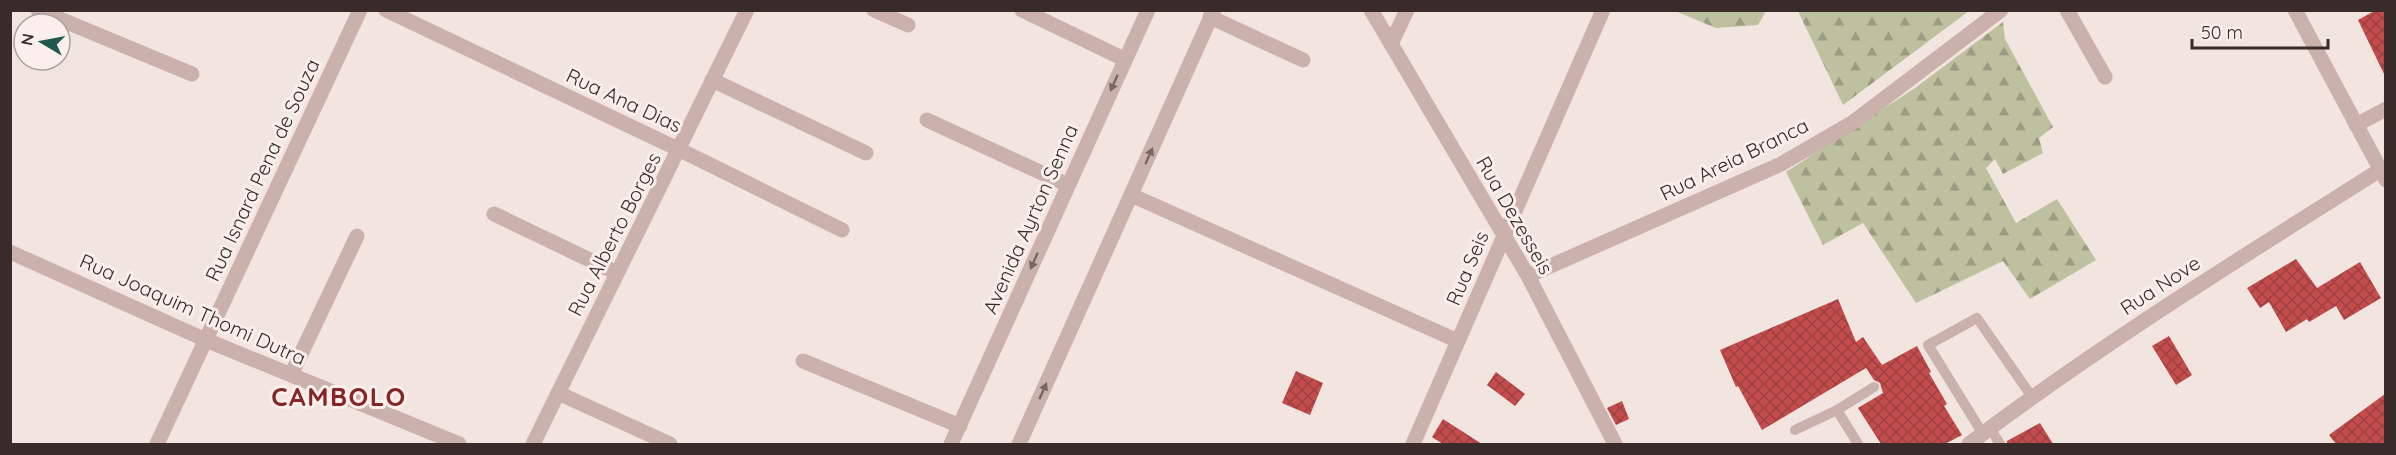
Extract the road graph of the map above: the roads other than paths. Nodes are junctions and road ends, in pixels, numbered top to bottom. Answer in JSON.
{"nodes":[{"id":1,"x":38,"y":10,"type":"edge"},
{"id":2,"x":360,"y":10,"type":"edge"},
{"id":3,"x":386,"y":10,"type":"edge"},
{"id":4,"x":747,"y":10,"type":"edge"},
{"id":5,"x":874,"y":10,"type":"edge"},
{"id":6,"x":1022,"y":10,"type":"edge"},
{"id":7,"x":1148,"y":10,"type":"edge"},
{"id":8,"x":1371,"y":10,"type":"edge"},
{"id":9,"x":1407,"y":10,"type":"edge"},
{"id":10,"x":1603,"y":10,"type":"edge"},
{"id":11,"x":2001,"y":10,"type":"edge"},
{"id":12,"x":2067,"y":10,"type":"edge"},
{"id":13,"x":2295,"y":10,"type":"edge"},
{"id":14,"x":1212,"y":14,"type":"edge"},
{"id":15,"x":908,"y":25,"type":"dead end"},
{"id":16,"x":1391,"y":44,"type":"junction"},
{"id":17,"x":1124,"y":59,"type":"junction"},
{"id":18,"x":1303,"y":60,"type":"dead end"},
{"id":19,"x":192,"y":74,"type":"dead end"},
{"id":20,"x":2105,"y":76,"type":"dead end"},
{"id":21,"x":712,"y":80,"type":"junction"},
{"id":22,"x":2385,"y":109,"type":"edge"},
{"id":23,"x":927,"y":120,"type":"dead end"},
{"id":24,"x":2356,"y":125,"type":"junction"},
{"id":25,"x":680,"y":150,"type":"junction"},
{"id":26,"x":866,"y":153,"type":"dead end"},
{"id":27,"x":2383,"y":175,"type":"edge"},
{"id":28,"x":1068,"y":185,"type":"junction"},
{"id":29,"x":1131,"y":195,"type":"junction"},
{"id":30,"x":494,"y":214,"type":"dead end"},
{"id":31,"x":842,"y":230,"type":"dead end"},
{"id":32,"x":1504,"y":235,"type":"junction"},
{"id":33,"x":357,"y":236,"type":"dead end"},
{"id":34,"x":10,"y":252,"type":"edge"},
{"id":35,"x":617,"y":273,"type":"junction"},
{"id":36,"x":1528,"y":276,"type":"junction"},
{"id":37,"x":206,"y":340,"type":"junction"},
{"id":38,"x":1458,"y":341,"type":"junction"},
{"id":39,"x":803,"y":361,"type":"dead end"},
{"id":40,"x":291,"y":375,"type":"junction"},
{"id":41,"x":1874,"y":387,"type":"dead end"},
{"id":42,"x":558,"y":393,"type":"junction"},
{"id":43,"x":2031,"y":397,"type":"junction"},
{"id":44,"x":1837,"y":410,"type":"junction"},
{"id":45,"x":960,"y":426,"type":"junction"},
{"id":46,"x":1795,"y":430,"type":"dead end"},
{"id":47,"x":1987,"y":431,"type":"junction"},
{"id":48,"x":435,"y":440,"type":"edge"},
{"id":49,"x":157,"y":444,"type":"edge"},
{"id":50,"x":459,"y":444,"type":"edge"},
{"id":51,"x":533,"y":444,"type":"edge"},
{"id":52,"x":670,"y":444,"type":"edge"},
{"id":53,"x":951,"y":444,"type":"edge"},
{"id":54,"x":1019,"y":444,"type":"edge"},
{"id":55,"x":1413,"y":444,"type":"edge"},
{"id":56,"x":1616,"y":444,"type":"edge"},
{"id":57,"x":1858,"y":444,"type":"edge"},
{"id":58,"x":1969,"y":444,"type":"edge"},
{"id":59,"x":2000,"y":444,"type":"edge"}],
"edges":[{"from":1,"to":19,"type":"street"},
{"from":2,"to":37,"type":"street","name":"Rua Isnard Pena de Souza"},
{"from":3,"to":25,"type":"street","name":"Rua Ana Dias"},
{"from":4,"to":21,"type":"street","name":"Rua Alberto Borges"},
{"from":5,"to":15,"type":"street"},
{"from":6,"to":17,"type":"street"},
{"from":7,"to":17,"type":"street","name":"Avenida Ayrton Senna"},
{"from":8,"to":16,"type":"street","name":"Rua Dezesseis"},
{"from":9,"to":16,"type":"street"},
{"from":10,"to":32,"type":"street","name":"Rua Seis"},
{"from":11,"to":36,"type":"street","name":"Rua Areia Branca"},
{"from":12,"to":20,"type":"street"},
{"from":13,"to":24,"type":"street"},
{"from":14,"to":18,"type":"street"},
{"from":29,"to":14,"type":"street","one_way":true},
{"from":16,"to":32,"type":"street","name":"Rua Dezesseis"},
{"from":17,"to":28,"type":"street","name":"Avenida Ayrton Senna","one_way":true},
{"from":21,"to":25,"type":"street","name":"Rua Alberto Borges"},
{"from":21,"to":26,"type":"street"},
{"from":22,"to":24,"type":"street"},
{"from":23,"to":28,"type":"street"},
{"from":24,"to":27,"type":"street"},
{"from":25,"to":31,"type":"street","name":"Rua Ana Dias"},
{"from":25,"to":35,"type":"street","name":"Rua Alberto Borges"},
{"from":27,"to":43,"type":"street","name":"Rua Nove"},
{"from":28,"to":45,"type":"street","name":"Avenida Ayrton Senna","one_way":true},
{"from":29,"to":38,"type":"street"},
{"from":54,"to":29,"type":"street","one_way":true},
{"from":30,"to":35,"type":"street"},
{"from":32,"to":36,"type":"street","name":"Rua Dezesseis"},
{"from":32,"to":38,"type":"street","name":"Rua Seis"},
{"from":33,"to":40,"type":"street"},
{"from":34,"to":37,"type":"street","name":"Rua Joaquim Thomi Dutra"},
{"from":35,"to":42,"type":"street","name":"Rua Alberto Borges"},
{"from":36,"to":56,"type":"street","name":"Rua Dezesseis"},
{"from":37,"to":40,"type":"street","name":"Rua Joaquim Thomi Dutra"},
{"from":37,"to":49,"type":"street","name":"Rua Isnard Pena de Souza"},
{"from":38,"to":55,"type":"street","name":"Rua Seis"},
{"from":39,"to":45,"type":"street"},
{"from":40,"to":48,"type":"street","name":"Rua Joaquim Thomi Dutra"},
{"from":41,"to":44,"type":"lane"},
{"from":42,"to":51,"type":"street","name":"Rua Alberto Borges"},
{"from":42,"to":52,"type":"street"},
{"from":43,"to":47,"type":"street","name":"Rua Nove"},
{"from":43,"to":47,"type":"lane"},
{"from":44,"to":46,"type":"lane"},
{"from":44,"to":57,"type":"lane"},
{"from":45,"to":53,"type":"street","name":"Avenida Ayrton Senna"},
{"from":47,"to":58,"type":"street","name":"Rua Nove"},
{"from":47,"to":59,"type":"lane"},
{"from":48,"to":50,"type":"street","name":"Rua Joaquim Thomi Dutra"}]}
